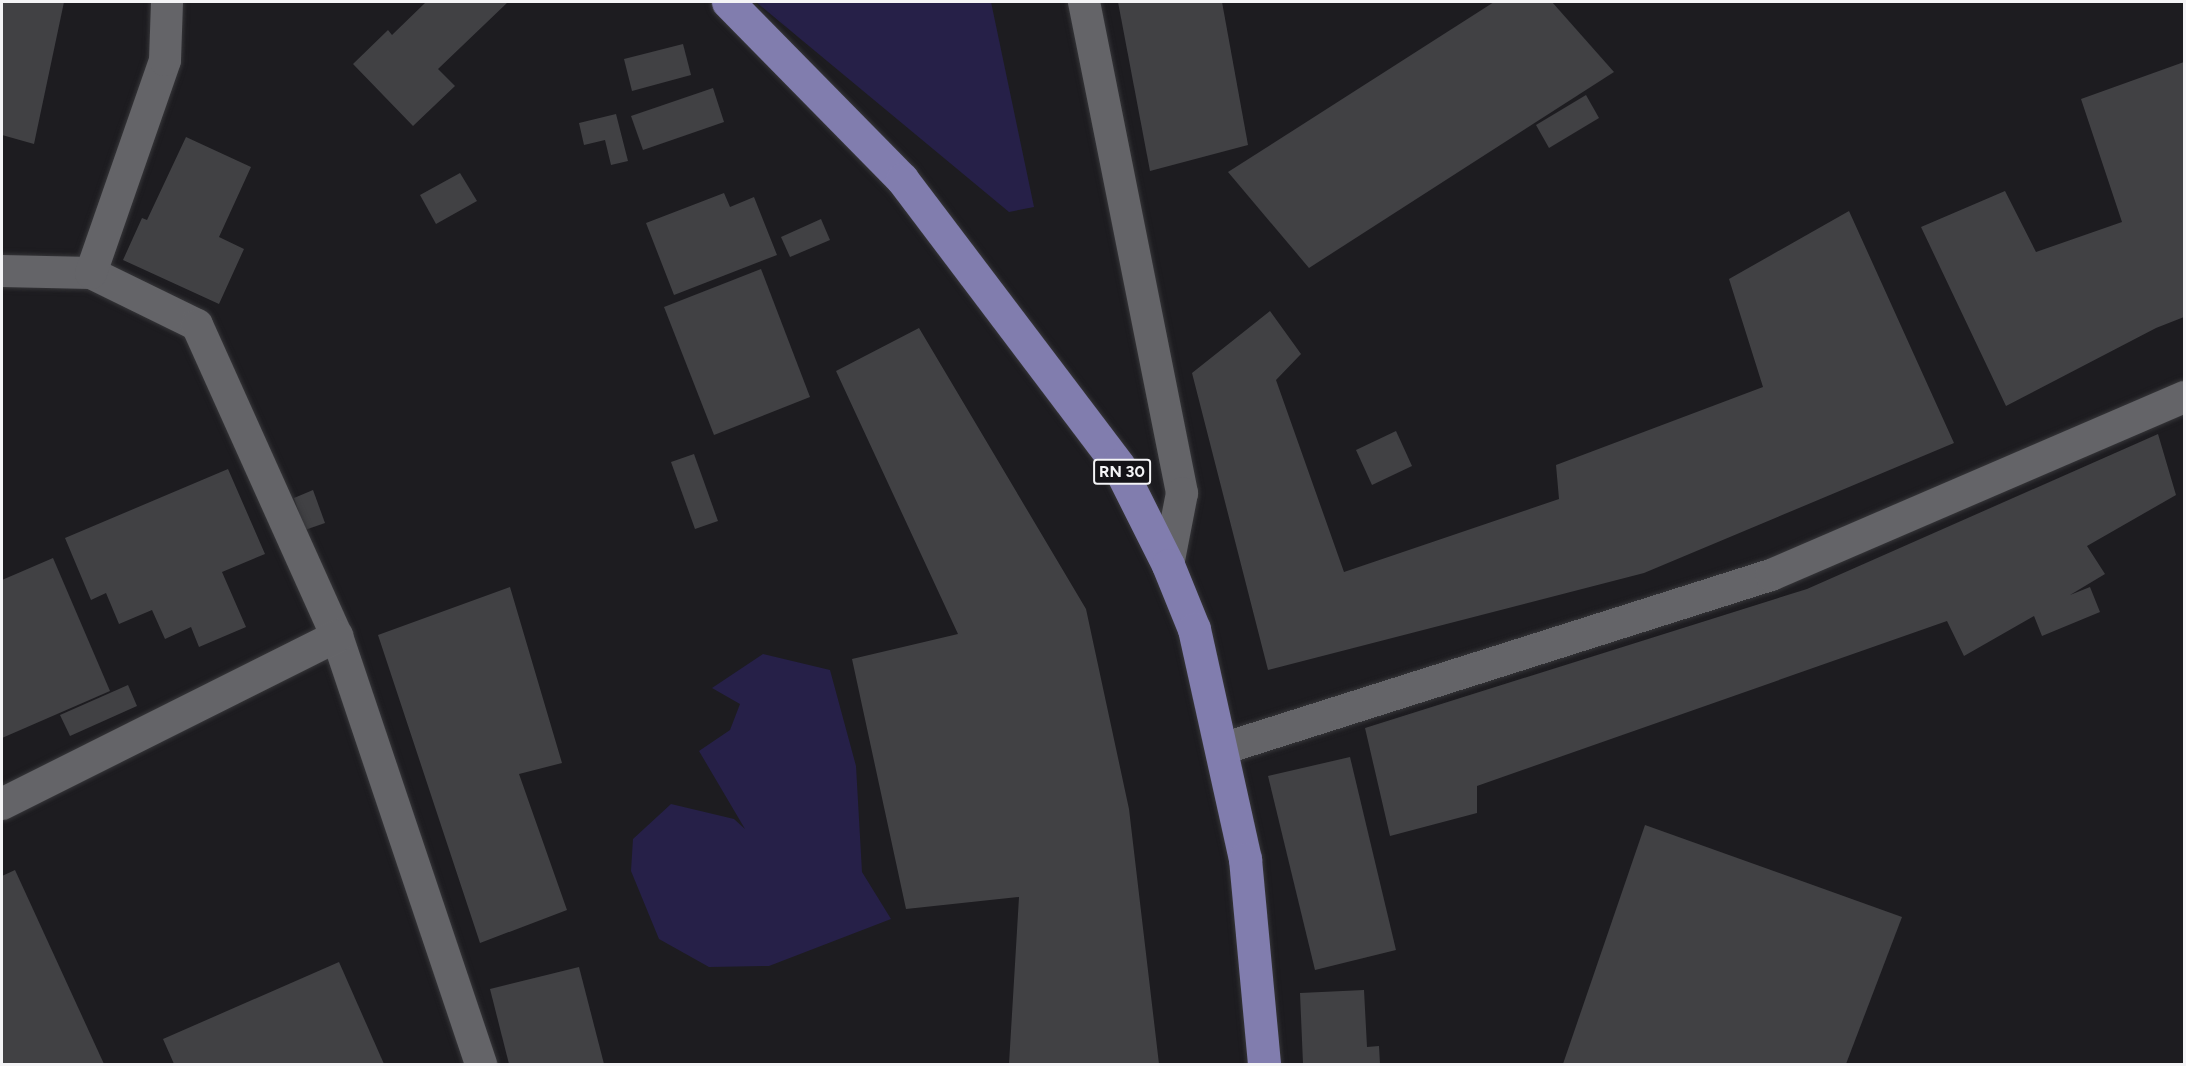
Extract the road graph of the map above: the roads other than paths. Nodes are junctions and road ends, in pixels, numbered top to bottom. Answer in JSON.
{"nodes":[{"id":1,"x":167,"y":2,"type":"edge"},
{"id":2,"x":728,"y":2,"type":"edge"},
{"id":3,"x":1084,"y":2,"type":"edge"},
{"id":4,"x":2,"y":271,"type":"edge"},
{"id":5,"x":91,"y":273,"type":"junction"},
{"id":6,"x":2184,"y":397,"type":"edge"},
{"id":7,"x":1168,"y":565,"type":"junction"},
{"id":8,"x":337,"y":636,"type":"junction"},
{"id":9,"x":1222,"y":748,"type":"junction"},
{"id":10,"x":2,"y":804,"type":"edge"},
{"id":11,"x":481,"y":1065,"type":"edge"},
{"id":12,"x":1264,"y":1065,"type":"edge"}],
"edges":[{"from":1,"to":5,"type":"street"},
{"from":2,"to":7,"type":"main road","number":"RN 30"},
{"from":3,"to":7,"type":"street"},
{"from":4,"to":5,"type":"street"},
{"from":5,"to":8,"type":"street"},
{"from":6,"to":9,"type":"street"},
{"from":7,"to":9,"type":"main road","number":"RN 30"},
{"from":8,"to":10,"type":"street"},
{"from":8,"to":11,"type":"street"},
{"from":9,"to":12,"type":"main road","number":"RN 30"}]}
